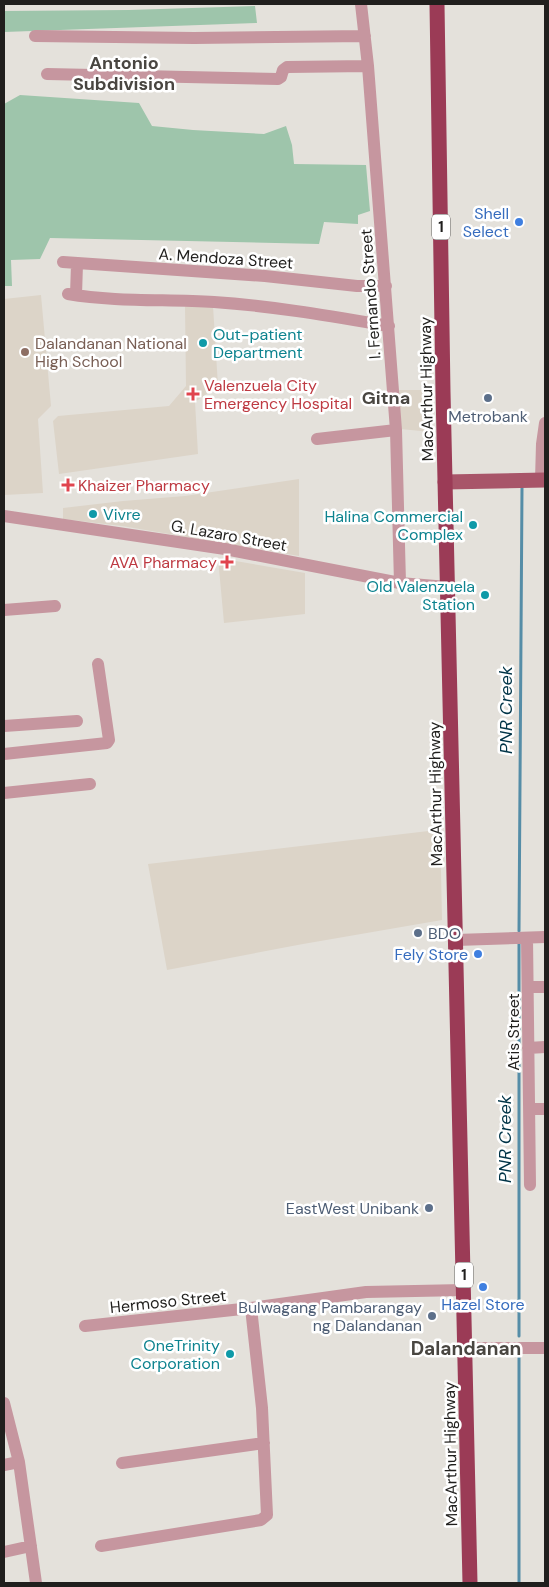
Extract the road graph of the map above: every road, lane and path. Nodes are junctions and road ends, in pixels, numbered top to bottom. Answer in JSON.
{"nodes":[{"id":1,"x":361,"y":4,"type":"edge"},
{"id":2,"x":437,"y":4,"type":"edge"},
{"id":3,"x":35,"y":36,"type":"dead end"},
{"id":4,"x":365,"y":36,"type":"junction"},
{"id":5,"x":368,"y":66,"type":"junction"},
{"id":6,"x":47,"y":74,"type":"dead end"},
{"id":7,"x":63,"y":262,"type":"dead end"},
{"id":8,"x":77,"y":264,"type":"junction"},
{"id":9,"x":386,"y":286,"type":"junction"},
{"id":10,"x":388,"y":326,"type":"junction"},
{"id":11,"x":545,"y":423,"type":"edge"},
{"id":12,"x":396,"y":430,"type":"junction"},
{"id":13,"x":317,"y":439,"type":"dead end"},
{"id":14,"x":543,"y":480,"type":"edge"},
{"id":15,"x":445,"y":482,"type":"junction"},
{"id":16,"x":4,"y":516,"type":"edge"},
{"id":17,"x":400,"y":583,"type":"junction"},
{"id":18,"x":448,"y":587,"type":"junction"},
{"id":19,"x":55,"y":606,"type":"dead end"},
{"id":20,"x":4,"y":610,"type":"edge"},
{"id":21,"x":98,"y":664,"type":"dead end"},
{"id":22,"x":77,"y":721,"type":"dead end"},
{"id":23,"x":4,"y":726,"type":"edge"},
{"id":24,"x":4,"y":754,"type":"edge"},
{"id":25,"x":90,"y":784,"type":"dead end"},
{"id":26,"x":4,"y":793,"type":"edge"},
{"id":27,"x":527,"y":938,"type":"junction"},
{"id":28,"x":545,"y":938,"type":"edge"},
{"id":29,"x":456,"y":940,"type":"junction"},
{"id":30,"x":545,"y":986,"type":"edge"},
{"id":31,"x":529,"y":987,"type":"junction"},
{"id":32,"x":545,"y":1047,"type":"edge"},
{"id":33,"x":528,"y":1048,"type":"junction"},
{"id":34,"x":530,"y":1109,"type":"junction"},
{"id":35,"x":545,"y":1109,"type":"edge"},
{"id":36,"x":530,"y":1185,"type":"dead end"},
{"id":37,"x":464,"y":1290,"type":"junction"},
{"id":38,"x":251,"y":1308,"type":"junction"},
{"id":39,"x":85,"y":1326,"type":"dead end"},
{"id":40,"x":465,"y":1348,"type":"junction"},
{"id":41,"x":545,"y":1348,"type":"edge"},
{"id":42,"x":4,"y":1403,"type":"edge"},
{"id":43,"x":264,"y":1443,"type":"junction"},
{"id":44,"x":18,"y":1462,"type":"junction"},
{"id":45,"x":122,"y":1463,"type":"dead end"},
{"id":46,"x":4,"y":1465,"type":"edge"},
{"id":47,"x":31,"y":1546,"type":"junction"},
{"id":48,"x":101,"y":1546,"type":"dead end"},
{"id":49,"x":4,"y":1552,"type":"edge"},
{"id":50,"x":36,"y":1583,"type":"edge"},
{"id":51,"x":470,"y":1583,"type":"edge"}],
"edges":[{"from":1,"to":4,"type":"street","name":"I. Fernando Street"},
{"from":2,"to":15,"type":"highway","name":"MacArthur Highway","number":"1"},
{"from":3,"to":4,"type":"street"},
{"from":4,"to":5,"type":"street","name":"I. Fernando Street"},
{"from":5,"to":6,"type":"street"},
{"from":5,"to":9,"type":"street","name":"I. Fernando Street"},
{"from":7,"to":8,"type":"street","name":"A. Mendoza Street"},
{"from":8,"to":9,"type":"street","name":"A. Mendoza Street"},
{"from":8,"to":10,"type":"street"},
{"from":9,"to":10,"type":"street","name":"I. Fernando Street"},
{"from":10,"to":12,"type":"street","name":"I. Fernando Street"},
{"from":11,"to":14,"type":"street"},
{"from":12,"to":13,"type":"street"},
{"from":12,"to":17,"type":"street","name":"I. Fernando Street"},
{"from":14,"to":15,"type":"main road"},
{"from":15,"to":18,"type":"highway","name":"MacArthur Highway","number":"1"},
{"from":16,"to":17,"type":"street","name":"G. Lazaro Street"},
{"from":17,"to":18,"type":"street","name":"G. Lazaro Street"},
{"from":18,"to":29,"type":"highway","name":"MacArthur Highway","number":"1"},
{"from":19,"to":20,"type":"street"},
{"from":21,"to":24,"type":"street"},
{"from":22,"to":23,"type":"street"},
{"from":25,"to":26,"type":"street"},
{"from":27,"to":28,"type":"street"},
{"from":27,"to":29,"type":"street"},
{"from":27,"to":31,"type":"street","name":"Atis Street"},
{"from":29,"to":37,"type":"highway","name":"MacArthur Highway","number":"1"},
{"from":30,"to":31,"type":"street"},
{"from":31,"to":33,"type":"street","name":"Atis Street"},
{"from":32,"to":33,"type":"street"},
{"from":33,"to":34,"type":"street","name":"Atis Street"},
{"from":34,"to":35,"type":"street"},
{"from":34,"to":36,"type":"street","name":"Atis Street"},
{"from":37,"to":38,"type":"street","name":"Hermoso Street"},
{"from":37,"to":40,"type":"highway","name":"MacArthur Highway","number":"1"},
{"from":38,"to":39,"type":"street","name":"Hermoso Street"},
{"from":38,"to":43,"type":"street"},
{"from":40,"to":41,"type":"street"},
{"from":40,"to":51,"type":"highway","name":"MacArthur Highway","number":"1"},
{"from":42,"to":44,"type":"street"},
{"from":43,"to":45,"type":"street"},
{"from":43,"to":48,"type":"street"},
{"from":44,"to":46,"type":"street"},
{"from":44,"to":47,"type":"street"},
{"from":47,"to":49,"type":"street"},
{"from":47,"to":50,"type":"street"}]}
